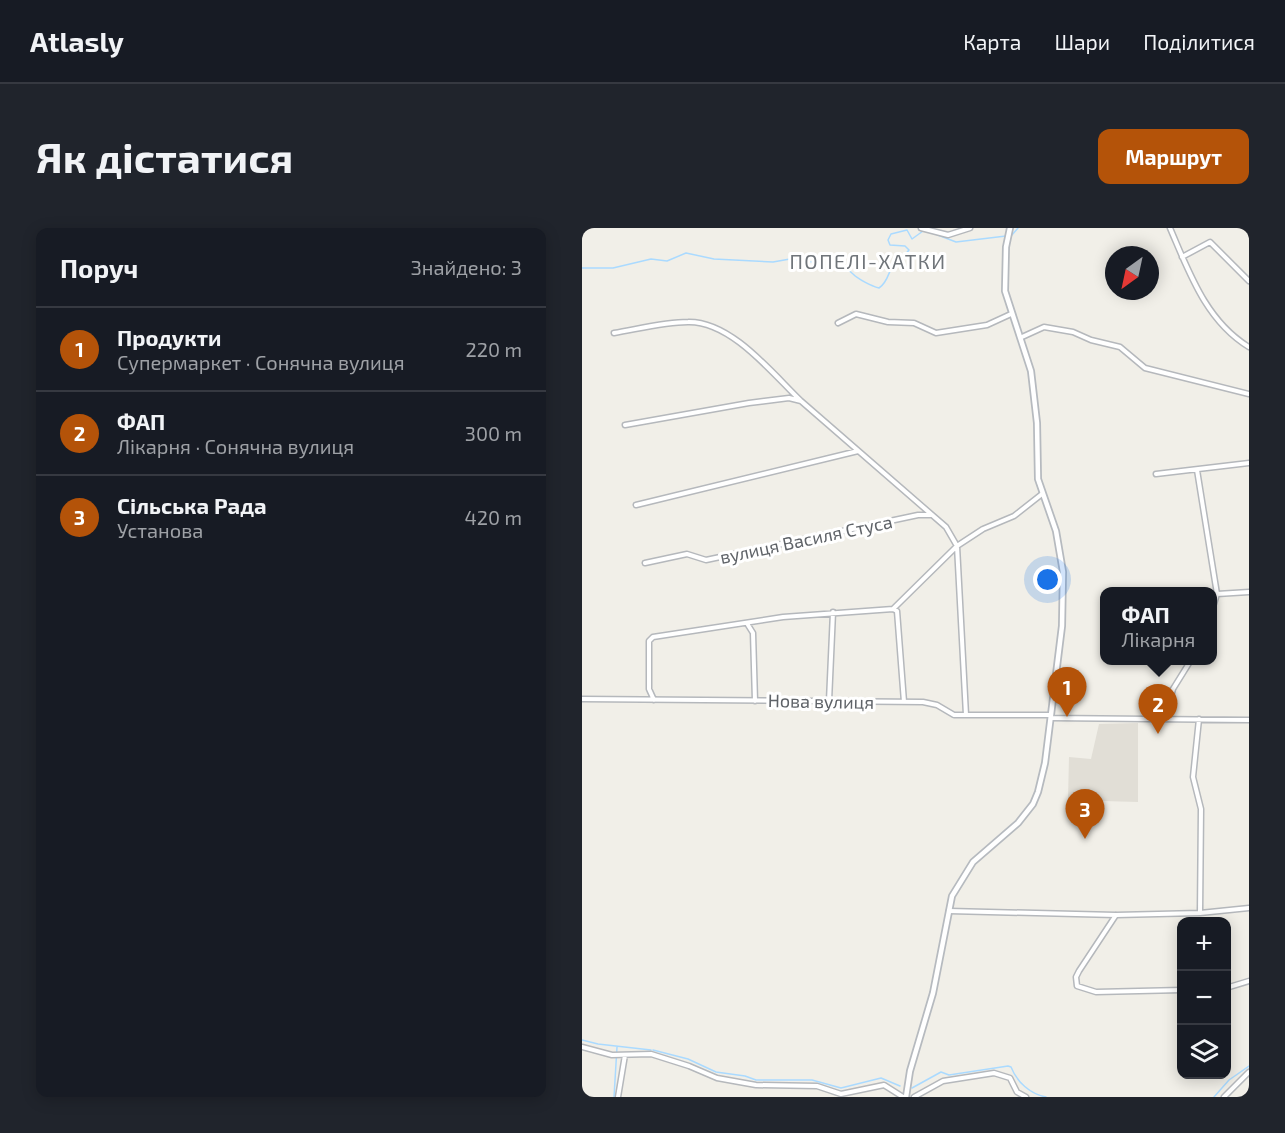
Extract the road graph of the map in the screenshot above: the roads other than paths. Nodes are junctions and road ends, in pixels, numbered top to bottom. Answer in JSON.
{"nodes":[{"id":1,"x":921,"y":228,"type":"edge"},
{"id":2,"x":970,"y":228,"type":"edge"},
{"id":3,"x":1170,"y":228,"type":"edge"},
{"id":4,"x":1010,"y":231,"type":"edge"},
{"id":5,"x":1182,"y":257,"type":"junction"},
{"id":6,"x":1249,"y":281,"type":"edge"},
{"id":7,"x":1011,"y":314,"type":"junction"},
{"id":8,"x":838,"y":323,"type":"dead end"},
{"id":9,"x":614,"y":333,"type":"dead end"},
{"id":10,"x":1022,"y":337,"type":"junction"},
{"id":11,"x":1249,"y":347,"type":"edge"},
{"id":12,"x":1249,"y":394,"type":"edge"},
{"id":13,"x":801,"y":401,"type":"junction"},
{"id":14,"x":625,"y":425,"type":"dead end"},
{"id":15,"x":859,"y":450,"type":"junction"},
{"id":16,"x":1249,"y":463,"type":"edge"},
{"id":17,"x":1197,"y":470,"type":"junction"},
{"id":18,"x":1156,"y":474,"type":"dead end"},
{"id":19,"x":1042,"y":494,"type":"junction"},
{"id":20,"x":636,"y":505,"type":"dead end"},
{"id":21,"x":932,"y":515,"type":"junction"},
{"id":22,"x":957,"y":546,"type":"junction"},
{"id":23,"x":645,"y":563,"type":"dead end"},
{"id":24,"x":1215,"y":587,"type":"edge"},
{"id":25,"x":1249,"y":592,"type":"edge"},
{"id":26,"x":1217,"y":594,"type":"edge"},
{"id":27,"x":896,"y":608,"type":"junction"},
{"id":28,"x":834,"y":612,"type":"junction"},
{"id":29,"x":748,"y":624,"type":"junction"},
{"id":30,"x":1188,"y":665,"type":"edge"},
{"id":31,"x":582,"y":699,"type":"edge"},
{"id":32,"x":654,"y":700,"type":"junction"},
{"id":33,"x":755,"y":701,"type":"junction"},
{"id":34,"x":828,"y":701,"type":"junction"},
{"id":35,"x":904,"y":702,"type":"junction"},
{"id":36,"x":966,"y":715,"type":"junction"},
{"id":37,"x":1051,"y":717,"type":"junction"},
{"id":38,"x":1165,"y":718,"type":"junction"},
{"id":39,"x":1199,"y":719,"type":"junction"},
{"id":40,"x":1249,"y":720,"type":"edge"},
{"id":41,"x":1249,"y":908,"type":"edge"},
{"id":42,"x":949,"y":911,"type":"junction"},
{"id":43,"x":1200,"y":913,"type":"junction"},
{"id":44,"x":1116,"y":915,"type":"junction"},
{"id":45,"x":1249,"y":981,"type":"edge"},
{"id":46,"x":1231,"y":987,"type":"edge"},
{"id":47,"x":1177,"y":990,"type":"edge"},
{"id":48,"x":582,"y":1047,"type":"edge"},
{"id":49,"x":623,"y":1055,"type":"junction"},
{"id":50,"x":1249,"y":1072,"type":"edge"},
{"id":51,"x":618,"y":1097,"type":"edge"},
{"id":52,"x":905,"y":1097,"type":"edge"},
{"id":53,"x":914,"y":1097,"type":"edge"},
{"id":54,"x":1026,"y":1097,"type":"edge"},
{"id":55,"x":1224,"y":1097,"type":"edge"}],
"edges":[{"from":1,"to":2,"type":"street"},
{"from":3,"to":5,"type":"street"},
{"from":4,"to":7,"type":"main road"},
{"from":5,"to":6,"type":"street"},
{"from":5,"to":11,"type":"street"},
{"from":7,"to":8,"type":"street"},
{"from":7,"to":10,"type":"main road"},
{"from":9,"to":13,"type":"street"},
{"from":10,"to":12,"type":"street"},
{"from":10,"to":19,"type":"main road"},
{"from":13,"to":14,"type":"street"},
{"from":13,"to":15,"type":"street"},
{"from":15,"to":20,"type":"street"},
{"from":15,"to":21,"type":"street"},
{"from":16,"to":17,"type":"street"},
{"from":17,"to":18,"type":"street"},
{"from":17,"to":24,"type":"street"},
{"from":19,"to":22,"type":"street"},
{"from":19,"to":37,"type":"main road"},
{"from":21,"to":22,"type":"street"},
{"from":21,"to":23,"type":"street","name":"вулиця Василя Стуса"},
{"from":22,"to":27,"type":"street"},
{"from":22,"to":36,"type":"street"},
{"from":25,"to":26,"type":"street"},
{"from":27,"to":28,"type":"street"},
{"from":27,"to":35,"type":"street"},
{"from":28,"to":29,"type":"street"},
{"from":28,"to":34,"type":"street"},
{"from":29,"to":32,"type":"street"},
{"from":29,"to":33,"type":"street"},
{"from":30,"to":38,"type":"street"},
{"from":31,"to":32,"type":"street","name":"Нова вулиця"},
{"from":32,"to":33,"type":"street","name":"Нова вулиця"},
{"from":33,"to":34,"type":"street","name":"Нова вулиця"},
{"from":34,"to":35,"type":"street","name":"Нова вулиця"},
{"from":35,"to":36,"type":"street","name":"Нова вулиця"},
{"from":36,"to":37,"type":"street","name":"Нова вулиця"},
{"from":37,"to":38,"type":"street","name":"Нова вулиця"},
{"from":37,"to":42,"type":"main road"},
{"from":38,"to":39,"type":"street","name":"Нова вулиця"},
{"from":39,"to":40,"type":"street","name":"Нова вулиця"},
{"from":39,"to":43,"type":"street"},
{"from":41,"to":43,"type":"street"},
{"from":42,"to":44,"type":"street"},
{"from":42,"to":52,"type":"main road"},
{"from":43,"to":44,"type":"street"},
{"from":44,"to":47,"type":"street"},
{"from":45,"to":46,"type":"street"},
{"from":48,"to":49,"type":"street"},
{"from":49,"to":51,"type":"street"},
{"from":49,"to":52,"type":"street"},
{"from":50,"to":55,"type":"street"},
{"from":53,"to":54,"type":"street"}]}
